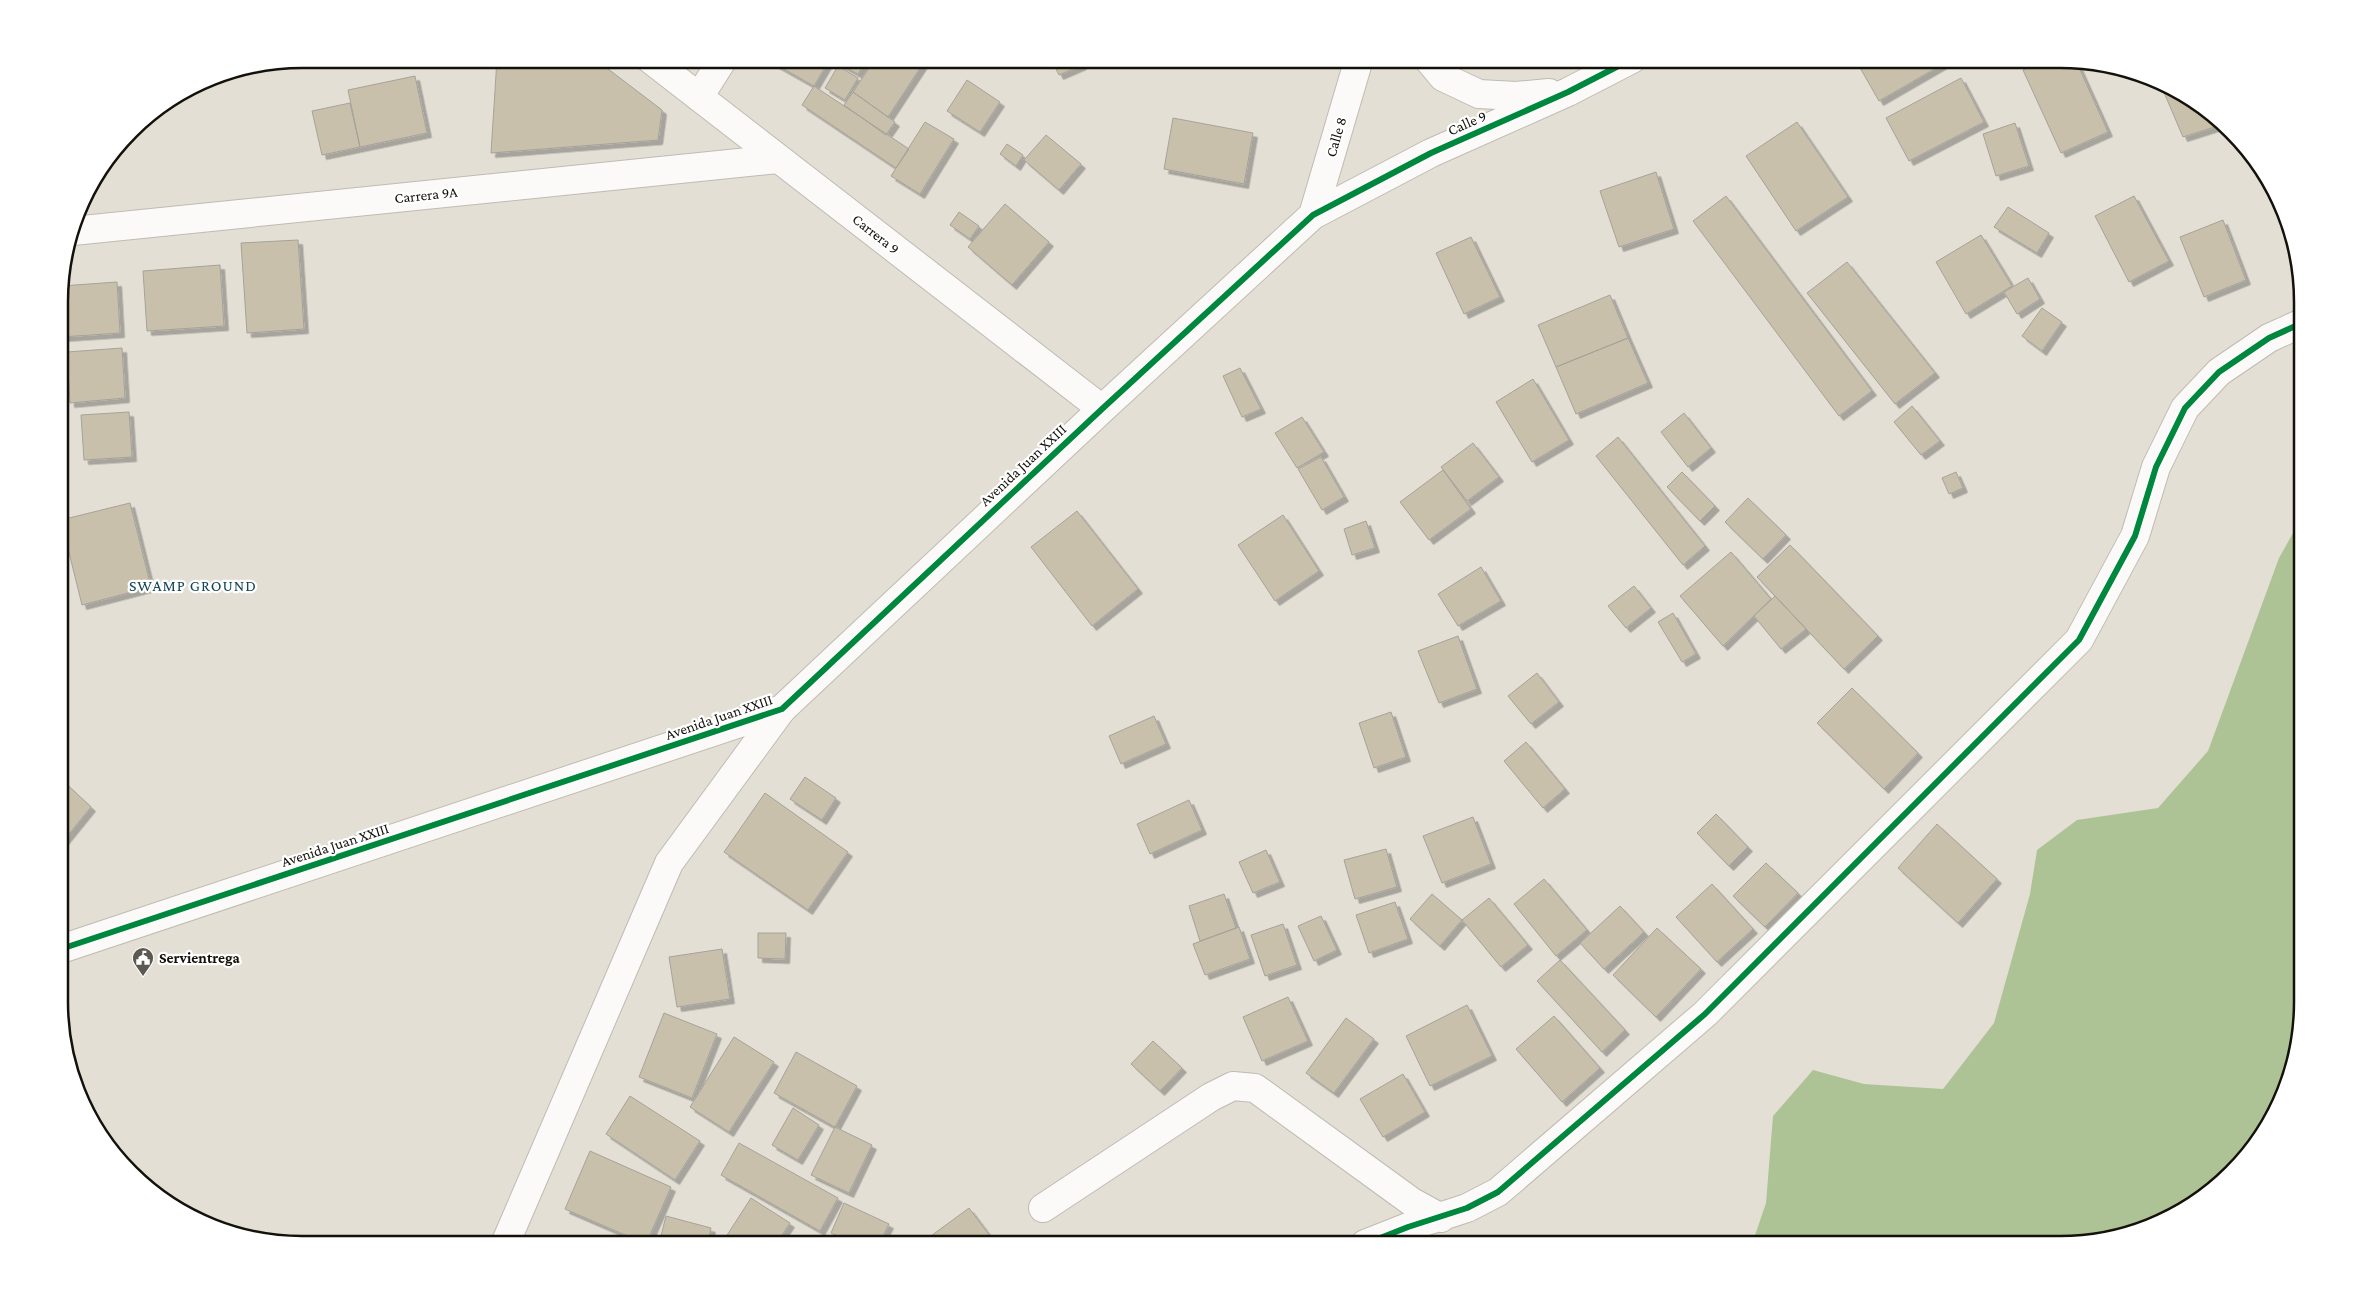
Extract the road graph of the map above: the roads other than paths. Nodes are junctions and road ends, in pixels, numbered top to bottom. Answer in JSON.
{"nodes":[{"id":1,"x":662,"y":68,"type":"edge"},
{"id":2,"x":717,"y":68,"type":"edge"},
{"id":3,"x":1356,"y":68,"type":"edge"},
{"id":4,"x":1436,"y":68,"type":"edge"},
{"id":5,"x":1615,"y":68,"type":"edge"},
{"id":6,"x":1568,"y":92,"type":"junction"},
{"id":7,"x":699,"y":97,"type":"junction"},
{"id":8,"x":778,"y":159,"type":"junction"},
{"id":9,"x":1313,"y":215,"type":"junction"},
{"id":10,"x":79,"y":230,"type":"edge"},
{"id":11,"x":2294,"y":326,"type":"edge"},
{"id":12,"x":1102,"y":409,"type":"junction"},
{"id":13,"x":782,"y":709,"type":"junction"},
{"id":14,"x":68,"y":948,"type":"edge"},
{"id":15,"x":1043,"y":1208,"type":"dead end"},
{"id":16,"x":1441,"y":1218,"type":"junction"},
{"id":17,"x":508,"y":1236,"type":"edge"},
{"id":18,"x":1385,"y":1236,"type":"edge"}],
"edges":[{"from":1,"to":7,"type":"street","name":"Carrera 9"},
{"from":2,"to":7,"type":"street"},
{"from":3,"to":9,"type":"street","name":"Calle 8"},
{"from":4,"to":6,"type":"street"},
{"from":5,"to":6,"type":"street","name":"Calle 9"},
{"from":6,"to":9,"type":"street","name":"Calle 9"},
{"from":7,"to":8,"type":"street","name":"Carrera 9"},
{"from":8,"to":10,"type":"street","name":"Carrera 9A"},
{"from":8,"to":12,"type":"street","name":"Carrera 9"},
{"from":9,"to":12,"type":"street","name":"Avenida Juan XXIII"},
{"from":11,"to":16,"type":"street"},
{"from":12,"to":13,"type":"street","name":"Avenida Juan XXIII"},
{"from":13,"to":14,"type":"street","name":"Avenida Juan XXIII"},
{"from":13,"to":17,"type":"street"},
{"from":15,"to":16,"type":"street"},
{"from":16,"to":18,"type":"street"}]}
